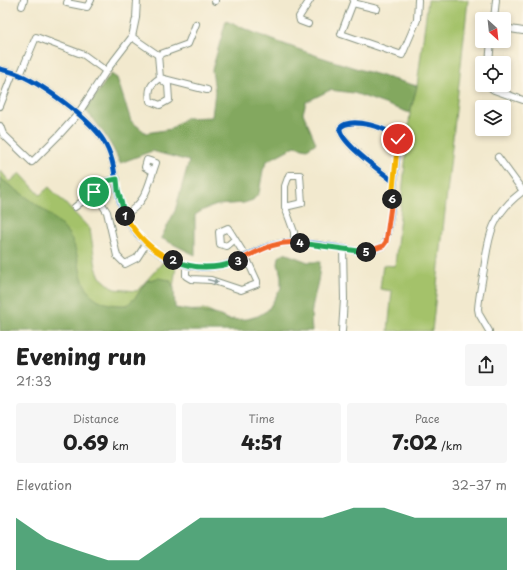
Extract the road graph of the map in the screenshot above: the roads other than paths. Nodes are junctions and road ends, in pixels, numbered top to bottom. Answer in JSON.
{"nodes":[{"id":1,"x":68,"y":0,"type":"edge"},
{"id":2,"x":91,"y":0,"type":"edge"},
{"id":3,"x":138,"y":0,"type":"edge"},
{"id":4,"x":310,"y":0,"type":"edge"},
{"id":5,"x":418,"y":0,"type":"edge"},
{"id":6,"x":496,"y":0,"type":"edge"},
{"id":7,"x":354,"y":2,"type":"edge"},
{"id":8,"x":376,"y":9,"type":"dead end"},
{"id":9,"x":495,"y":12,"type":"edge"},
{"id":10,"x":196,"y":24,"type":"dead end"},
{"id":11,"x":308,"y":24,"type":"dead end"},
{"id":12,"x":511,"y":29,"type":"edge"},
{"id":13,"x":523,"y":31,"type":"edge"},
{"id":14,"x":132,"y":37,"type":"junction"},
{"id":15,"x":158,"y":55,"type":"junction"},
{"id":16,"x":0,"y":69,"type":"edge"},
{"id":17,"x":106,"y":71,"type":"junction"},
{"id":18,"x":13,"y":73,"type":"junction"},
{"id":19,"x":20,"y":75,"type":"junction"},
{"id":20,"x":207,"y":90,"type":"dead end"},
{"id":21,"x":500,"y":92,"type":"edge"},
{"id":22,"x":523,"y":100,"type":"edge"},
{"id":23,"x":0,"y":106,"type":"edge"},
{"id":24,"x":78,"y":114,"type":"junction"},
{"id":25,"x":0,"y":126,"type":"edge"},
{"id":26,"x":498,"y":157,"type":"dead end"},
{"id":27,"x":152,"y":172,"type":"dead end"},
{"id":28,"x":117,"y":179,"type":"junction"},
{"id":29,"x":394,"y":182,"type":"junction"},
{"id":30,"x":523,"y":191,"type":"edge"},
{"id":31,"x":94,"y":192,"type":"junction"},
{"id":32,"x":76,"y":207,"type":"dead end"},
{"id":33,"x":285,"y":207,"type":"junction"},
{"id":34,"x":124,"y":215,"type":"junction"},
{"id":35,"x":234,"y":240,"type":"dead end"},
{"id":36,"x":294,"y":242,"type":"junction"},
{"id":37,"x":146,"y":244,"type":"junction"},
{"id":38,"x":343,"y":248,"type":"junction"},
{"id":39,"x":246,"y":257,"type":"junction"},
{"id":40,"x":186,"y":266,"type":"junction"},
{"id":41,"x":342,"y":331,"type":"edge"},
{"id":42,"x":489,"y":331,"type":"edge"}],
"edges":[{"from":1,"to":2,"type":"street"},
{"from":3,"to":14,"type":"street"},
{"from":4,"to":11,"type":"street"},
{"from":5,"to":7,"type":"street"},
{"from":6,"to":9,"type":"street"},
{"from":7,"to":8,"type":"street"},
{"from":10,"to":15,"type":"street"},
{"from":12,"to":13,"type":"street"},
{"from":14,"to":15,"type":"street"},
{"from":14,"to":17,"type":"street"},
{"from":15,"to":20,"type":"street"},
{"from":16,"to":18,"type":"street"},
{"from":17,"to":19,"type":"street"},
{"from":17,"to":24,"type":"street"},
{"from":18,"to":19,"type":"street"},
{"from":18,"to":23,"type":"street"},
{"from":19,"to":24,"type":"street"},
{"from":21,"to":22,"type":"street"},
{"from":24,"to":25,"type":"street"},
{"from":24,"to":28,"type":"street"},
{"from":26,"to":30,"type":"street"},
{"from":27,"to":34,"type":"street"},
{"from":28,"to":31,"type":"street"},
{"from":28,"to":34,"type":"street"},
{"from":29,"to":29,"type":"street"},
{"from":29,"to":38,"type":"street"},
{"from":30,"to":42,"type":"street"},
{"from":31,"to":32,"type":"street"},
{"from":31,"to":37,"type":"street"},
{"from":33,"to":33,"type":"street"},
{"from":33,"to":36,"type":"street"},
{"from":34,"to":37,"type":"street"},
{"from":35,"to":39,"type":"street"},
{"from":36,"to":38,"type":"street"},
{"from":36,"to":39,"type":"street"},
{"from":37,"to":40,"type":"street"},
{"from":38,"to":41,"type":"street"},
{"from":39,"to":40,"type":"street"},
{"from":40,"to":39,"type":"street","one_way":true}]}
